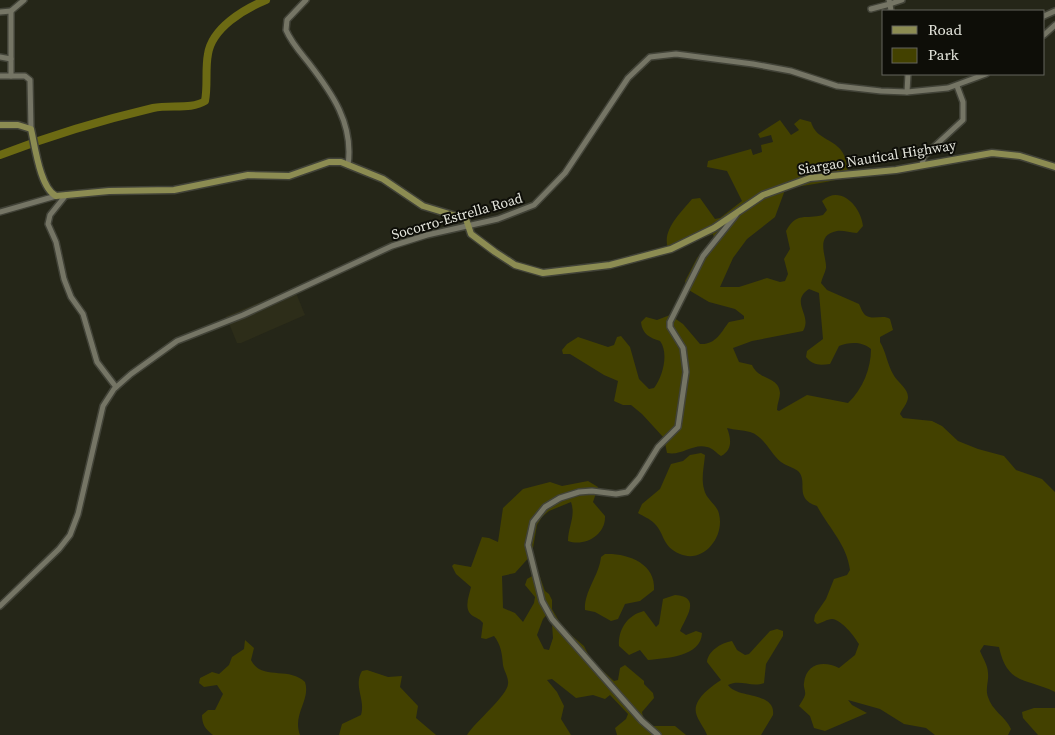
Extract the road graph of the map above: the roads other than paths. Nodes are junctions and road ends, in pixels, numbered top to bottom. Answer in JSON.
{"nodes":[{"id":1,"x":24,"y":0,"type":"edge"},
{"id":2,"x":306,"y":0,"type":"edge"},
{"id":3,"x":902,"y":0,"type":"edge"},
{"id":4,"x":889,"y":2,"type":"edge"},
{"id":5,"x":871,"y":9,"type":"dead end"},
{"id":6,"x":11,"y":11,"type":"junction"},
{"id":7,"x":0,"y":12,"type":"edge"},
{"id":8,"x":1055,"y":25,"type":"edge"},
{"id":9,"x":1045,"y":35,"type":"edge"},
{"id":10,"x":0,"y":57,"type":"edge"},
{"id":11,"x":11,"y":59,"type":"junction"},
{"id":12,"x":908,"y":75,"type":"edge"},
{"id":13,"x":984,"y":75,"type":"edge"},
{"id":14,"x":0,"y":76,"type":"edge"},
{"id":15,"x":11,"y":76,"type":"junction"},
{"id":16,"x":957,"y":86,"type":"junction"},
{"id":17,"x":907,"y":92,"type":"junction"},
{"id":18,"x":0,"y":125,"type":"edge"},
{"id":19,"x":32,"y":132,"type":"junction"},
{"id":20,"x":348,"y":165,"type":"junction"},
{"id":21,"x":922,"y":165,"type":"junction"},
{"id":22,"x":1055,"y":167,"type":"edge"},
{"id":23,"x":66,"y":195,"type":"junction"},
{"id":24,"x":56,"y":196,"type":"junction"},
{"id":25,"x":0,"y":212,"type":"edge"},
{"id":26,"x":736,"y":215,"type":"junction"},
{"id":27,"x":469,"y":226,"type":"junction"},
{"id":28,"x":116,"y":387,"type":"junction"},
{"id":29,"x":0,"y":606,"type":"edge"},
{"id":30,"x":658,"y":735,"type":"edge"}],
"edges":[{"from":1,"to":6,"type":"street"},
{"from":2,"to":20,"type":"street"},
{"from":3,"to":4,"type":"street"},
{"from":4,"to":5,"type":"street"},
{"from":6,"to":7,"type":"street"},
{"from":6,"to":11,"type":"street"},
{"from":8,"to":9,"type":"street"},
{"from":10,"to":11,"type":"street"},
{"from":11,"to":15,"type":"street"},
{"from":12,"to":17,"type":"street"},
{"from":13,"to":16,"type":"street","name":"Socorro-Estrella Road"},
{"from":14,"to":15,"type":"street"},
{"from":15,"to":19,"type":"street"},
{"from":16,"to":17,"type":"street","name":"Socorro-Estrella Road"},
{"from":16,"to":21,"type":"street"},
{"from":17,"to":27,"type":"street","name":"Socorro-Estrella Road"},
{"from":18,"to":19,"type":"main road"},
{"from":19,"to":24,"type":"main road"},
{"from":20,"to":23,"type":"main road","name":"Siargao Nautical Highway"},
{"from":20,"to":27,"type":"main road","name":"Siargao Nautical Highway"},
{"from":21,"to":22,"type":"main road","name":"Siargao Nautical Highway"},
{"from":21,"to":26,"type":"main road","name":"Siargao Nautical Highway"},
{"from":23,"to":24,"type":"main road","name":"Siargao Nautical Highway"},
{"from":23,"to":28,"type":"street"},
{"from":24,"to":25,"type":"street"},
{"from":26,"to":27,"type":"main road","name":"Siargao Nautical Highway"},
{"from":26,"to":30,"type":"street"},
{"from":27,"to":28,"type":"street","name":"Socorro-Estrella Road"},
{"from":28,"to":29,"type":"street","name":"Socorro-Estrella Road"}]}
